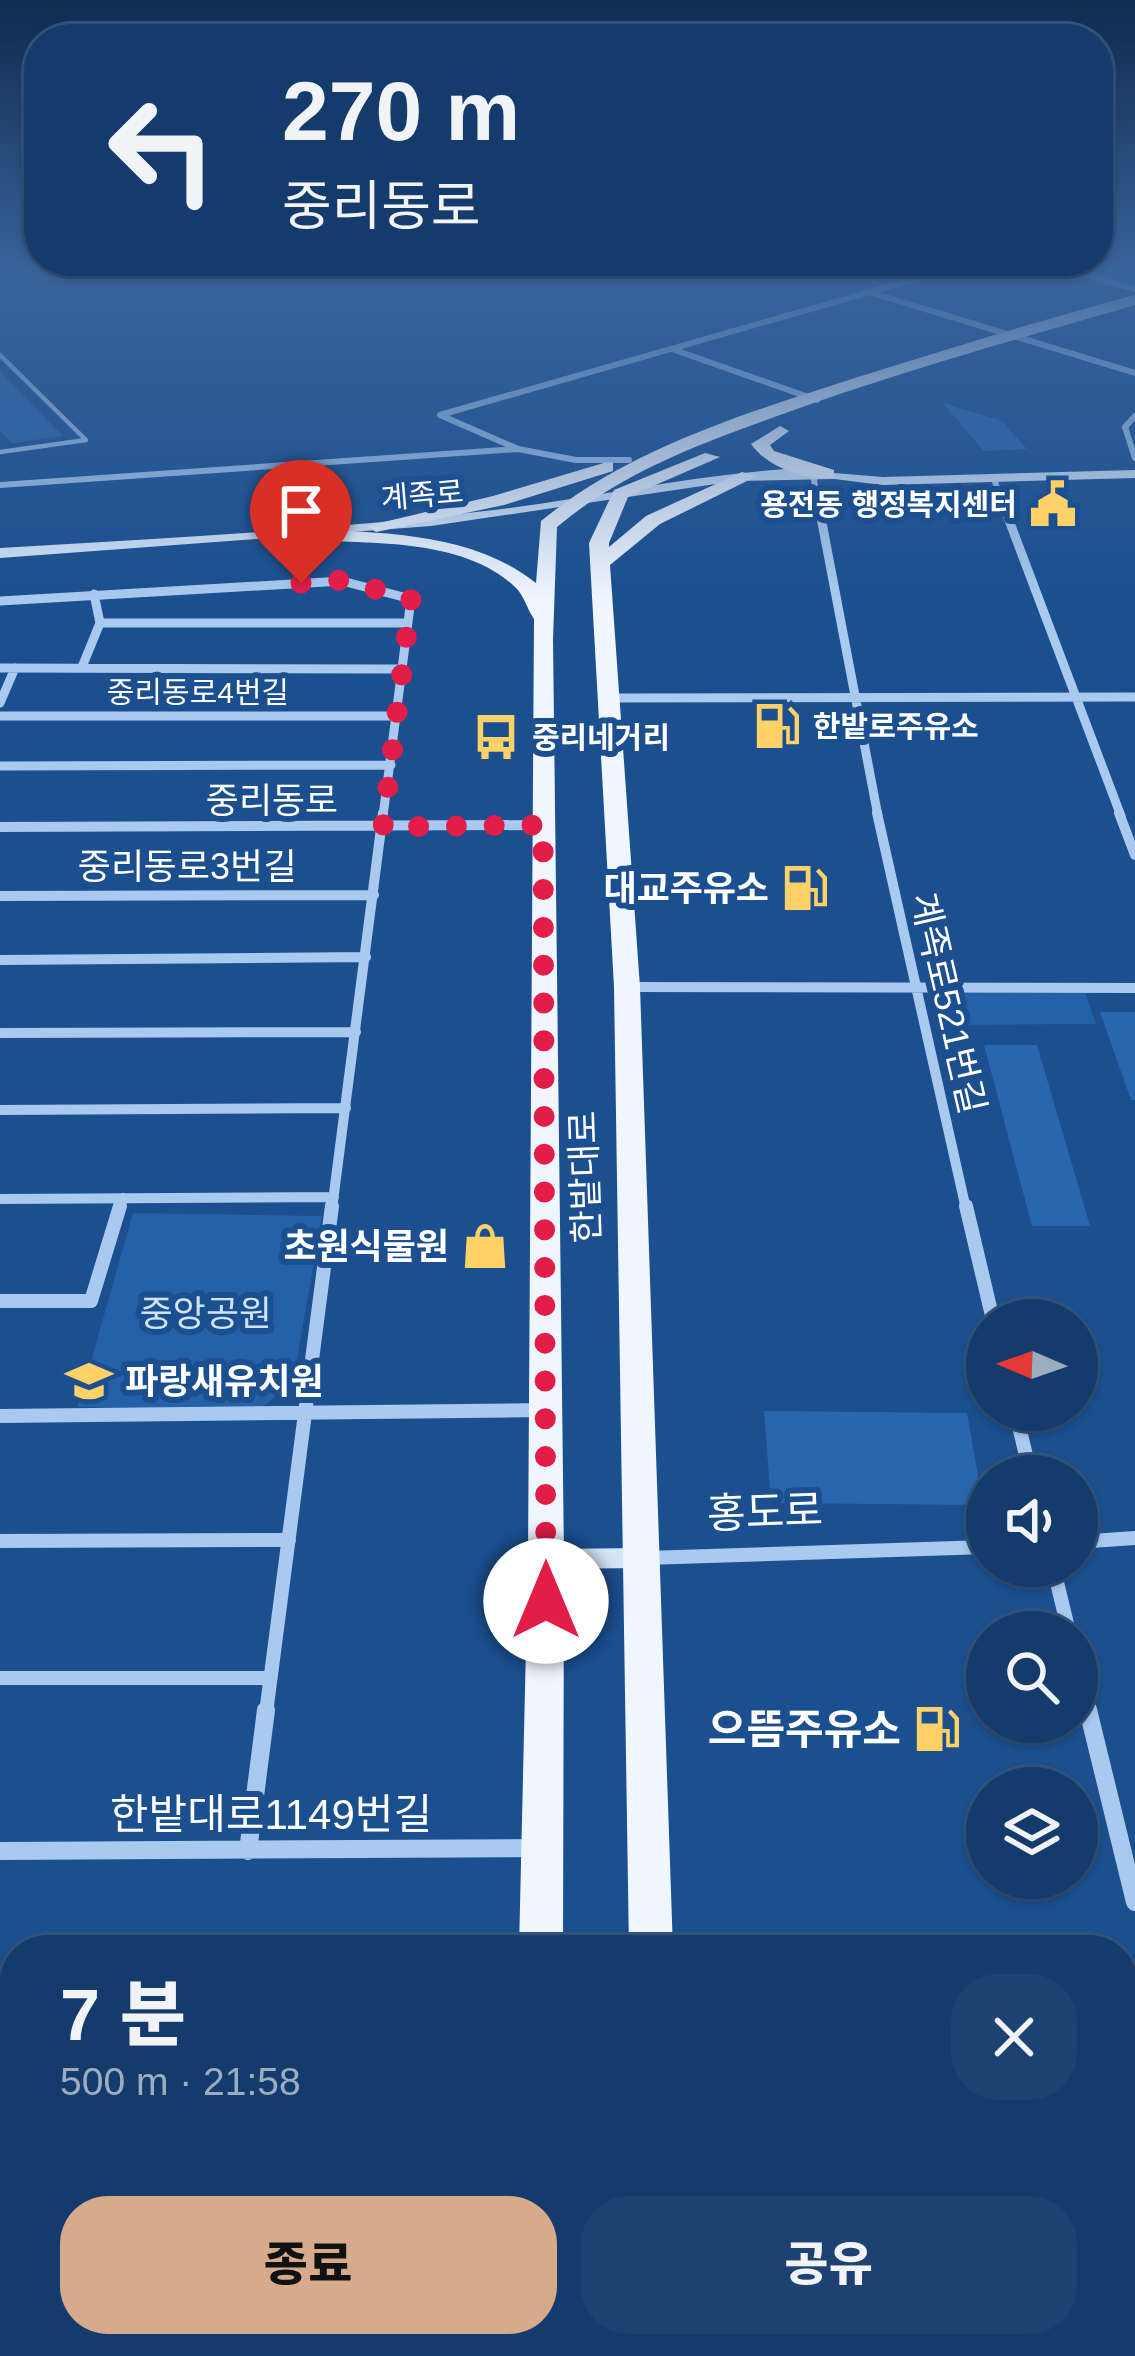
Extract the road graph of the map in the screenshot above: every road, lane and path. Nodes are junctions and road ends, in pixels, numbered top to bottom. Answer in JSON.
{"nodes":[{"id":1,"x":24,"y":379,"type":"edge"},
{"id":2,"x":566,"y":379,"type":"edge"},
{"id":3,"x":745,"y":379,"type":"edge"},
{"id":4,"x":899,"y":379,"type":"edge"},
{"id":5,"x":819,"y":409,"type":"junction"},
{"id":6,"x":841,"y":412,"type":"dead end"},
{"id":7,"x":1135,"y":416,"type":"edge"},
{"id":8,"x":800,"y":424,"type":"dead end"},
{"id":9,"x":780,"y":431,"type":"junction"},
{"id":10,"x":700,"y":441,"type":"junction"},
{"id":11,"x":518,"y":449,"type":"junction"},
{"id":12,"x":0,"y":452,"type":"edge"},
{"id":13,"x":629,"y":460,"type":"junction"},
{"id":14,"x":1135,"y":460,"type":"edge"},
{"id":15,"x":829,"y":474,"type":"junction"},
{"id":16,"x":1135,"y":474,"type":"edge"},
{"id":17,"x":748,"y":476,"type":"junction"},
{"id":18,"x":994,"y":478,"type":"junction"},
{"id":19,"x":0,"y":485,"type":"edge"},
{"id":20,"x":620,"y":494,"type":"junction"},
{"id":21,"x":570,"y":503,"type":"junction"},
{"id":22,"x":376,"y":526,"type":"junction"},
{"id":23,"x":288,"y":534,"type":"junction"},
{"id":24,"x":0,"y":553,"type":"edge"},
{"id":25,"x":601,"y":563,"type":"junction"},
{"id":26,"x":94,"y":594,"type":"junction"},
{"id":27,"x":0,"y":601,"type":"edge"},
{"id":28,"x":100,"y":623,"type":"junction"},
{"id":29,"x":408,"y":623,"type":"junction"},
{"id":30,"x":543,"y":639,"type":"junction"},
{"id":31,"x":0,"y":668,"type":"edge"},
{"id":32,"x":15,"y":668,"type":"junction"},
{"id":33,"x":82,"y":668,"type":"junction"},
{"id":34,"x":403,"y":669,"type":"junction"},
{"id":35,"x":1075,"y":697,"type":"junction"},
{"id":36,"x":1135,"y":697,"type":"edge"},
{"id":37,"x":612,"y":698,"type":"junction"},
{"id":38,"x":851,"y":698,"type":"junction"},
{"id":39,"x":0,"y":703,"type":"edge"},
{"id":40,"x":0,"y":716,"type":"edge"},
{"id":41,"x":397,"y":716,"type":"junction"},
{"id":42,"x":391,"y":765,"type":"junction"},
{"id":43,"x":0,"y":766,"type":"edge"},
{"id":44,"x":543,"y":825,"type":"junction"},
{"id":45,"x":0,"y":827,"type":"edge"},
{"id":46,"x":383,"y":827,"type":"junction"},
{"id":47,"x":1135,"y":855,"type":"edge"},
{"id":48,"x":374,"y":895,"type":"junction"},
{"id":49,"x":0,"y":896,"type":"edge"},
{"id":50,"x":366,"y":957,"type":"junction"},
{"id":51,"x":0,"y":960,"type":"edge"},
{"id":52,"x":627,"y":987,"type":"junction"},
{"id":53,"x":912,"y":987,"type":"junction"},
{"id":54,"x":1135,"y":988,"type":"edge"},
{"id":55,"x":356,"y":1032,"type":"junction"},
{"id":56,"x":0,"y":1033,"type":"edge"},
{"id":57,"x":346,"y":1108,"type":"junction"},
{"id":58,"x":0,"y":1110,"type":"edge"},
{"id":59,"x":334,"y":1197,"type":"junction"},
{"id":60,"x":0,"y":1198,"type":"edge"},
{"id":61,"x":122,"y":1198,"type":"junction"},
{"id":62,"x":988,"y":1299,"type":"edge"},
{"id":63,"x":0,"y":1301,"type":"edge"},
{"id":64,"x":546,"y":1410,"type":"junction"},
{"id":65,"x":305,"y":1413,"type":"junction"},
{"id":66,"x":0,"y":1416,"type":"edge"},
{"id":67,"x":1135,"y":1538,"type":"edge"},
{"id":68,"x":289,"y":1540,"type":"junction"},
{"id":69,"x":0,"y":1541,"type":"edge"},
{"id":70,"x":1098,"y":1541,"type":"edge"},
{"id":71,"x":966,"y":1547,"type":"edge"},
{"id":72,"x":644,"y":1558,"type":"junction"},
{"id":73,"x":546,"y":1559,"type":"junction"},
{"id":74,"x":0,"y":1678,"type":"edge"},
{"id":75,"x":270,"y":1678,"type":"junction"},
{"id":76,"x":1096,"y":1743,"type":"edge"},
{"id":77,"x":542,"y":1848,"type":"junction"},
{"id":78,"x":0,"y":1851,"type":"edge"},
{"id":79,"x":248,"y":1851,"type":"junction"},
{"id":80,"x":1135,"y":1902,"type":"edge"},
{"id":81,"x":541,"y":1935,"type":"edge"},
{"id":82,"x":651,"y":1935,"type":"edge"}],
"edges":[{"from":1,"to":12,"type":"lane"},
{"from":2,"to":11,"type":"street"},
{"from":3,"to":5,"type":"street"},
{"from":4,"to":5,"type":"main road"},
{"from":5,"to":6,"type":"main road"},
{"from":5,"to":10,"type":"main road"},
{"from":7,"to":14,"type":"street"},
{"from":8,"to":9,"type":"main road"},
{"from":9,"to":15,"type":"main road"},
{"from":9,"to":20,"type":"main road"},
{"from":10,"to":13,"type":"main road"},
{"from":10,"to":21,"type":"main road"},
{"from":11,"to":13,"type":"street"},
{"from":11,"to":19,"type":"street"},
{"from":13,"to":22,"type":"main road"},
{"from":14,"to":15,"type":"main road","name":"계족로"},
{"from":15,"to":17,"type":"main road","name":"계족로"},
{"from":15,"to":18,"type":"main road","name":"계족로"},
{"from":15,"to":38,"type":"street","name":"계족로521번길"},
{"from":16,"to":18,"type":"main road","name":"계족로"},
{"from":17,"to":20,"type":"main road","name":"계족로"},
{"from":17,"to":25,"type":"main road"},
{"from":18,"to":35,"type":"street"},
{"from":20,"to":21,"type":"main road","name":"계족로"},
{"from":20,"to":25,"type":"main road","name":"한밭대로"},
{"from":21,"to":22,"type":"main road","name":"계족로"},
{"from":21,"to":30,"type":"main road","name":"한밭대로"},
{"from":22,"to":23,"type":"main road","name":"계족로"},
{"from":23,"to":24,"type":"main road","name":"계족로"},
{"from":23,"to":30,"type":"main road"},
{"from":25,"to":37,"type":"main road","name":"한밭대로"},
{"from":26,"to":27,"type":"street"},
{"from":26,"to":28,"type":"street"},
{"from":26,"to":29,"type":"street"},
{"from":28,"to":29,"type":"street","name":"중리동로4번길"},
{"from":28,"to":33,"type":"street"},
{"from":29,"to":34,"type":"street"},
{"from":30,"to":44,"type":"main road","name":"한밭대로"},
{"from":31,"to":32,"type":"street"},
{"from":32,"to":33,"type":"street"},
{"from":32,"to":39,"type":"street"},
{"from":33,"to":34,"type":"street"},
{"from":34,"to":41,"type":"street"},
{"from":35,"to":36,"type":"street"},
{"from":35,"to":38,"type":"street"},
{"from":35,"to":47,"type":"street"},
{"from":37,"to":38,"type":"street"},
{"from":37,"to":52,"type":"main road","name":"한밭대로"},
{"from":38,"to":53,"type":"street","name":"계족로521번길"},
{"from":40,"to":41,"type":"street","name":"중리동로4번길"},
{"from":41,"to":42,"type":"street"},
{"from":42,"to":43,"type":"street"},
{"from":42,"to":46,"type":"street"},
{"from":44,"to":46,"type":"street","name":"중리동로"},
{"from":44,"to":64,"type":"main road","name":"한밭대로"},
{"from":45,"to":46,"type":"street","name":"중리동로"},
{"from":46,"to":48,"type":"street"},
{"from":48,"to":49,"type":"street","name":"중리동로3번길"},
{"from":48,"to":50,"type":"street"},
{"from":50,"to":51,"type":"street"},
{"from":50,"to":55,"type":"street"},
{"from":52,"to":53,"type":"street"},
{"from":52,"to":72,"type":"main road","name":"한밭대로"},
{"from":53,"to":54,"type":"street"},
{"from":53,"to":62,"type":"street","name":"계족로521번길"},
{"from":55,"to":56,"type":"street"},
{"from":55,"to":57,"type":"street"},
{"from":57,"to":58,"type":"street"},
{"from":57,"to":59,"type":"street"},
{"from":59,"to":61,"type":"street"},
{"from":59,"to":65,"type":"street"},
{"from":60,"to":61,"type":"street"},
{"from":61,"to":63,"type":"street"},
{"from":64,"to":65,"type":"street"},
{"from":64,"to":73,"type":"main road","name":"한밭대로"},
{"from":65,"to":66,"type":"street"},
{"from":65,"to":68,"type":"street"},
{"from":67,"to":70,"type":"street"},
{"from":68,"to":69,"type":"street"},
{"from":68,"to":75,"type":"street"},
{"from":71,"to":72,"type":"street","name":"홍도로"},
{"from":72,"to":73,"type":"main road","name":"홍도로"},
{"from":72,"to":82,"type":"main road","name":"한밭대로"},
{"from":73,"to":77,"type":"main road","name":"한밭대로"},
{"from":74,"to":75,"type":"street"},
{"from":75,"to":79,"type":"street"},
{"from":76,"to":80,"type":"street"},
{"from":77,"to":79,"type":"street","name":"한밭대로1149번길"},
{"from":77,"to":81,"type":"main road","name":"한밭대로"},
{"from":78,"to":79,"type":"street","name":"한밭대로1149번길"}]}
